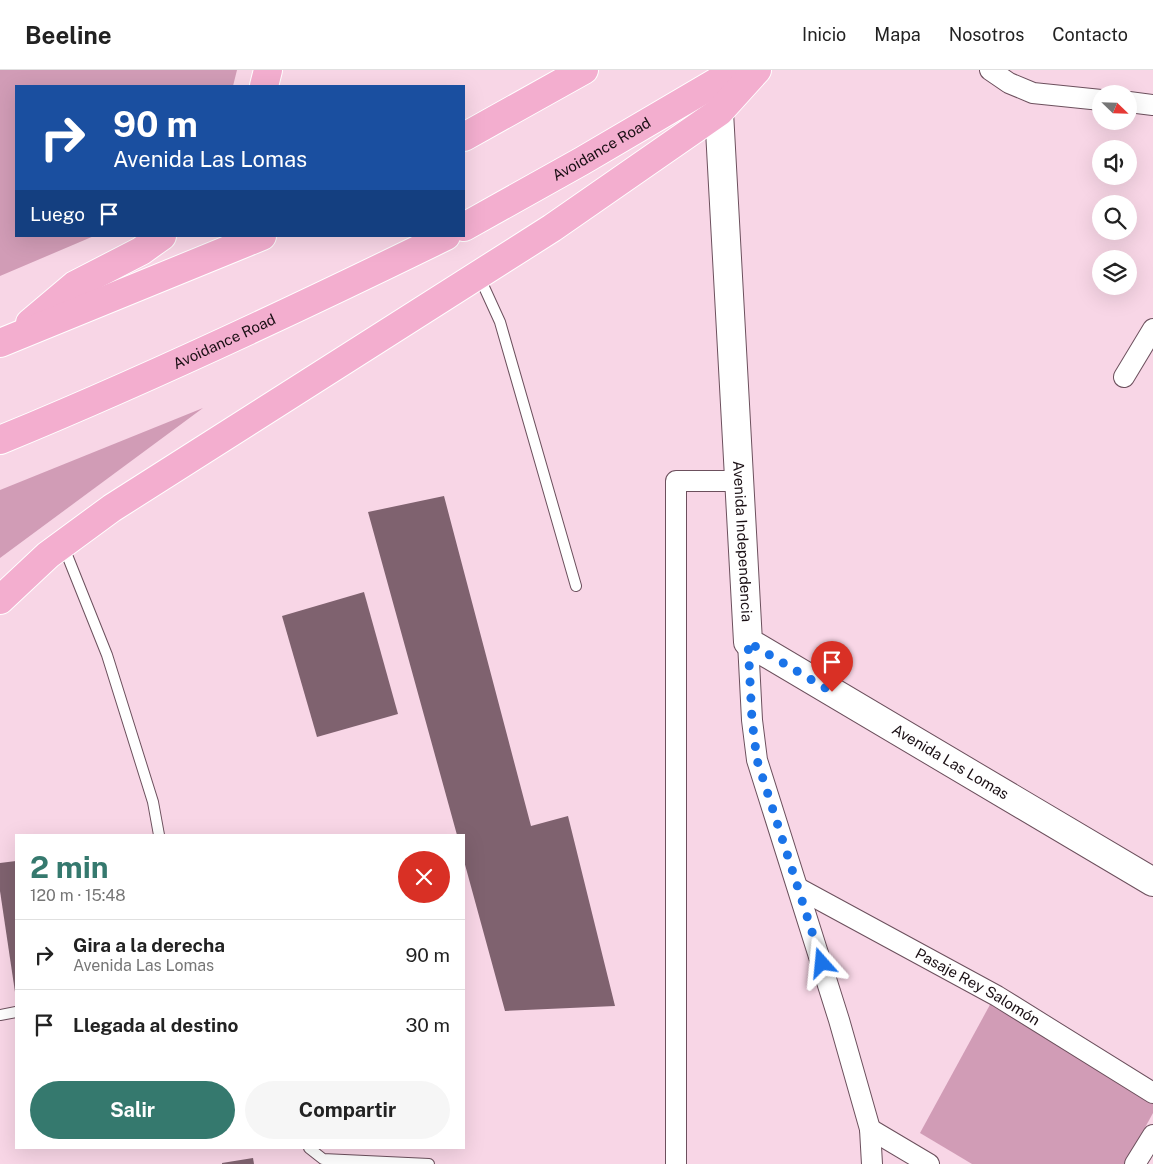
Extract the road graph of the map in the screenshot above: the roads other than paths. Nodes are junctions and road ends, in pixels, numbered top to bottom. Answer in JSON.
{"nodes":[{"id":1,"x":268,"y":70,"type":"edge"},
{"id":2,"x":584,"y":70,"type":"edge"},
{"id":3,"x":737,"y":70,"type":"edge"},
{"id":4,"x":757,"y":70,"type":"edge"},
{"id":5,"x":990,"y":70,"type":"edge"},
{"id":6,"x":264,"y":85,"type":"edge"},
{"id":7,"x":1092,"y":99,"type":"edge"},
{"id":8,"x":1138,"y":103,"type":"edge"},
{"id":9,"x":1153,"y":105,"type":"edge"},
{"id":10,"x":719,"y":112,"type":"junction"},
{"id":11,"x":465,"y":136,"type":"edge"},
{"id":12,"x":465,"y":226,"type":"edge"},
{"id":13,"x":161,"y":237,"type":"edge"},
{"id":14,"x":260,"y":237,"type":"edge"},
{"id":15,"x":444,"y":237,"type":"edge"},
{"id":16,"x":479,"y":275,"type":"junction"},
{"id":17,"x":1153,"y":329,"type":"edge"},
{"id":18,"x":6,"y":341,"type":"edge"},
{"id":19,"x":1124,"y":377,"type":"dead end"},
{"id":20,"x":0,"y":440,"type":"edge"},
{"id":21,"x":739,"y":480,"type":"junction"},
{"id":22,"x":63,"y":544,"type":"junction"},
{"id":23,"x":576,"y":586,"type":"dead end"},
{"id":24,"x":0,"y":600,"type":"edge"},
{"id":25,"x":748,"y":642,"type":"junction"},
{"id":26,"x":159,"y":834,"type":"edge"},
{"id":27,"x":1153,"y":882,"type":"edge"},
{"id":28,"x":798,"y":888,"type":"junction"},
{"id":29,"x":15,"y":1012,"type":"edge"},
{"id":30,"x":0,"y":1015,"type":"edge"},
{"id":31,"x":1153,"y":1093,"type":"edge"},
{"id":32,"x":870,"y":1129,"type":"junction"},
{"id":33,"x":1153,"y":1135,"type":"edge"},
{"id":34,"x":310,"y":1149,"type":"edge"},
{"id":35,"x":430,"y":1164,"type":"edge"},
{"id":36,"x":676,"y":1164,"type":"edge"},
{"id":37,"x":872,"y":1164,"type":"edge"},
{"id":38,"x":929,"y":1164,"type":"edge"},
{"id":39,"x":1135,"y":1164,"type":"edge"}],
"edges":[{"from":1,"to":6,"type":"highway"},
{"from":2,"to":11,"type":"highway"},
{"from":3,"to":12,"type":"highway","name":"Avoidance Road"},
{"from":4,"to":10,"type":"highway"},
{"from":5,"to":7,"type":"street"},
{"from":8,"to":9,"type":"street"},
{"from":10,"to":16,"type":"highway"},
{"from":10,"to":21,"type":"main road","name":"Avenida Independencia"},
{"from":13,"to":18,"type":"highway"},
{"from":14,"to":18,"type":"highway"},
{"from":15,"to":20,"type":"highway","name":"Avoidance Road"},
{"from":16,"to":22,"type":"highway"},
{"from":16,"to":23,"type":"lane"},
{"from":17,"to":19,"type":"street"},
{"from":21,"to":25,"type":"main road","name":"Avenida Independencia"},
{"from":21,"to":36,"type":"street"},
{"from":22,"to":24,"type":"highway"},
{"from":22,"to":26,"type":"lane"},
{"from":25,"to":27,"type":"main road","name":"Avenida Las Lomas"},
{"from":25,"to":28,"type":"street","name":"Avenida Independencia"},
{"from":28,"to":31,"type":"street","name":"Pasaje Rey Salomón"},
{"from":28,"to":32,"type":"street","name":"Avenida Independencia"},
{"from":29,"to":30,"type":"lane"},
{"from":32,"to":37,"type":"street","name":"Avenida Independencia"},
{"from":32,"to":38,"type":"street"},
{"from":33,"to":39,"type":"street"},
{"from":34,"to":35,"type":"lane"}]}
